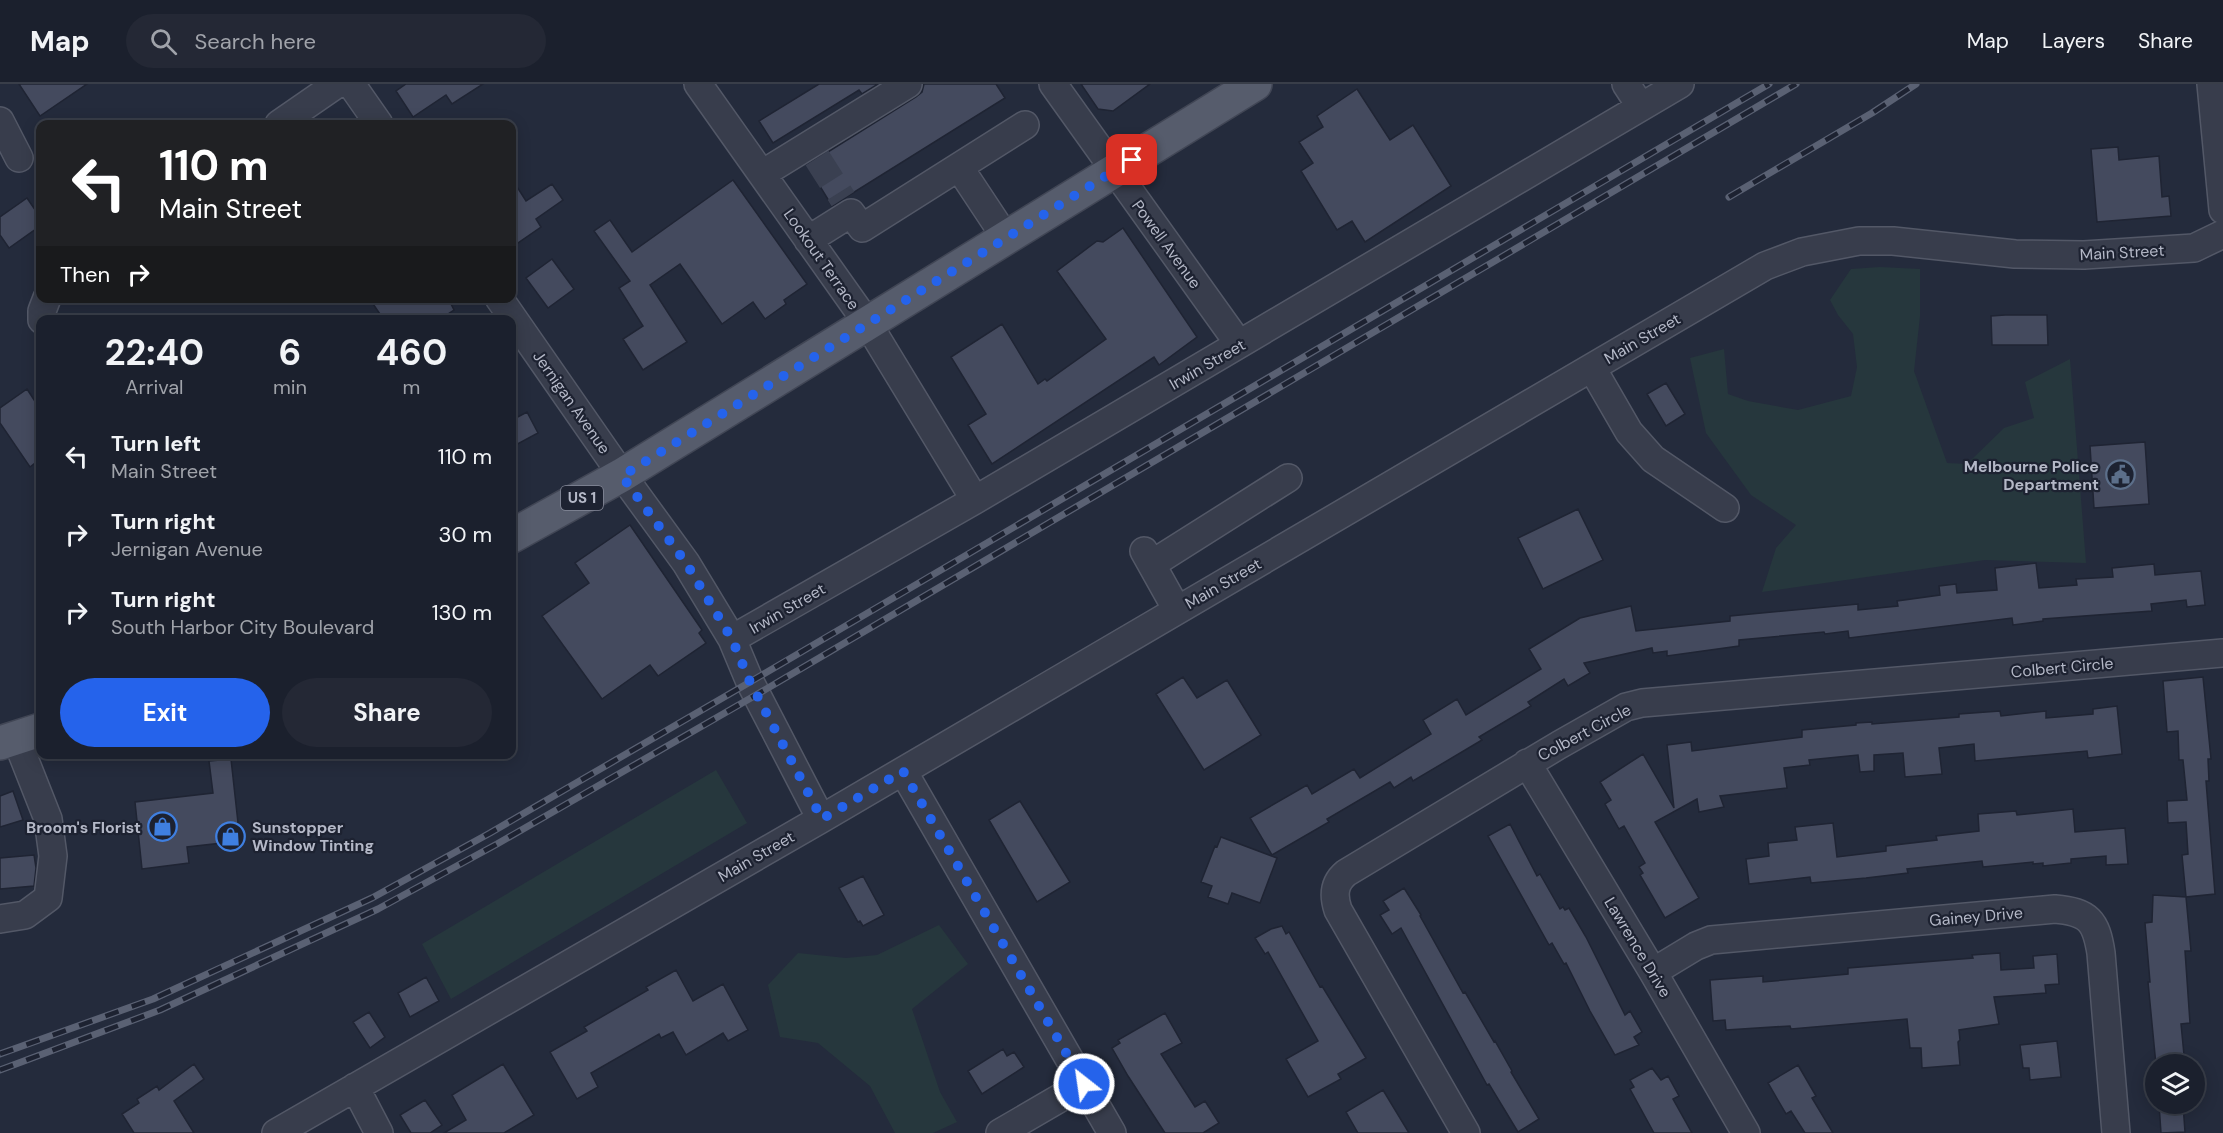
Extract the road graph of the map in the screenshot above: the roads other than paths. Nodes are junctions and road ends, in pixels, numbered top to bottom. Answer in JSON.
{"nodes":[{"id":1,"x":337,"y":84,"type":"edge"},
{"id":2,"x":351,"y":84,"type":"edge"},
{"id":3,"x":698,"y":84,"type":"edge"},
{"id":4,"x":908,"y":84,"type":"edge"},
{"id":5,"x":1053,"y":84,"type":"edge"},
{"id":6,"x":1626,"y":84,"type":"edge"},
{"id":7,"x":1680,"y":84,"type":"edge"},
{"id":8,"x":2211,"y":84,"type":"edge"},
{"id":9,"x":1239,"y":88,"type":"edge"},
{"id":10,"x":1641,"y":107,"type":"junction"},
{"id":11,"x":285,"y":120,"type":"edge"},
{"id":12,"x":376,"y":120,"type":"edge"},
{"id":13,"x":0,"y":122,"type":"edge"},
{"id":14,"x":1024,"y":125,"type":"dead end"},
{"id":15,"x":2220,"y":138,"type":"edge"},
{"id":16,"x":19,"y":158,"type":"dead end"},
{"id":17,"x":959,"y":167,"type":"junction"},
{"id":18,"x":1114,"y":171,"type":"junction"},
{"id":19,"x":762,"y":174,"type":"junction"},
{"id":20,"x":2223,"y":210,"type":"edge"},
{"id":21,"x":2223,"y":234,"type":"edge"},
{"id":22,"x":1006,"y":238,"type":"junction"},
{"id":23,"x":808,"y":240,"type":"junction"},
{"id":24,"x":516,"y":321,"type":"edge"},
{"id":25,"x":868,"y":324,"type":"junction"},
{"id":26,"x":1239,"y":345,"type":"junction"},
{"id":27,"x":1592,"y":368,"type":"junction"},
{"id":28,"x":622,"y":476,"type":"junction"},
{"id":29,"x":1288,"y":478,"type":"dead end"},
{"id":30,"x":975,"y":500,"type":"junction"},
{"id":31,"x":1725,"y":508,"type":"dead end"},
{"id":32,"x":516,"y":534,"type":"edge"},
{"id":33,"x":1177,"y":610,"type":"junction"},
{"id":34,"x":732,"y":639,"type":"junction"},
{"id":35,"x":2223,"y":652,"type":"edge"},
{"id":36,"x":19,"y":737,"type":"edge"},
{"id":37,"x":1527,"y":763,"type":"junction"},
{"id":38,"x":903,"y":771,"type":"junction"},
{"id":39,"x":822,"y":819,"type":"junction"},
{"id":40,"x":0,"y":919,"type":"edge"},
{"id":41,"x":1653,"y":972,"type":"junction"},
{"id":42,"x":1084,"y":1084,"type":"junction"},
{"id":43,"x":354,"y":1087,"type":"junction"},
{"id":44,"x":276,"y":1133,"type":"edge"},
{"id":45,"x":379,"y":1133,"type":"edge"},
{"id":46,"x":1000,"y":1133,"type":"edge"},
{"id":47,"x":1112,"y":1133,"type":"edge"},
{"id":48,"x":1466,"y":1133,"type":"edge"},
{"id":49,"x":1746,"y":1133,"type":"edge"},
{"id":50,"x":2116,"y":1133,"type":"edge"}],
"edges":[{"from":1,"to":11,"type":"street"},
{"from":2,"to":12,"type":"street"},
{"from":3,"to":19,"type":"street","name":"Lookout Terrace"},
{"from":4,"to":19,"type":"street"},
{"from":5,"to":18,"type":"street","name":"Powell Avenue"},
{"from":6,"to":10,"type":"street"},
{"from":7,"to":10,"type":"street","name":"Irwin Street"},
{"from":8,"to":15,"type":"street"},
{"from":9,"to":18,"type":"main road","number":"US 1"},
{"from":10,"to":26,"type":"street","name":"Irwin Street"},
{"from":13,"to":16,"type":"street"},
{"from":14,"to":17,"type":"street"},
{"from":15,"to":20,"type":"street"},
{"from":17,"to":22,"type":"street"},
{"from":17,"to":23,"type":"street"},
{"from":18,"to":22,"type":"main road","number":"US 1"},
{"from":18,"to":26,"type":"street","name":"Powell Avenue"},
{"from":19,"to":23,"type":"street","name":"Lookout Terrace"},
{"from":21,"to":27,"type":"street","name":"Main Street"},
{"from":22,"to":25,"type":"main road","number":"US 1"},
{"from":23,"to":25,"type":"street","name":"Lookout Terrace"},
{"from":24,"to":28,"type":"street","name":"Jernigan Avenue"},
{"from":25,"to":28,"type":"main road","number":"US 1"},
{"from":25,"to":30,"type":"street","name":"Lookout Terrace"},
{"from":26,"to":30,"type":"street","name":"Irwin Street"},
{"from":27,"to":31,"type":"street"},
{"from":27,"to":33,"type":"street","name":"Main Street"},
{"from":28,"to":32,"type":"main road","number":"US 1"},
{"from":28,"to":34,"type":"street","name":"Jernigan Avenue"},
{"from":29,"to":33,"type":"street"},
{"from":30,"to":34,"type":"street","name":"Irwin Street"},
{"from":33,"to":38,"type":"street","name":"Main Street"},
{"from":34,"to":39,"type":"street","name":"Jernigan Avenue"},
{"from":35,"to":37,"type":"street","name":"Colbert Circle"},
{"from":36,"to":40,"type":"street"},
{"from":37,"to":41,"type":"street","name":"Lawrence Drive"},
{"from":37,"to":48,"type":"street","name":"Colbert Circle"},
{"from":38,"to":39,"type":"street","name":"Main Street"},
{"from":38,"to":42,"type":"street"},
{"from":39,"to":43,"type":"street","name":"Main Street"},
{"from":41,"to":49,"type":"street","name":"Lawrence Drive"},
{"from":41,"to":50,"type":"street","name":"Gainey Drive"},
{"from":42,"to":46,"type":"street"},
{"from":42,"to":47,"type":"street"},
{"from":43,"to":44,"type":"street","name":"Main Street"},
{"from":43,"to":45,"type":"street"}]}
